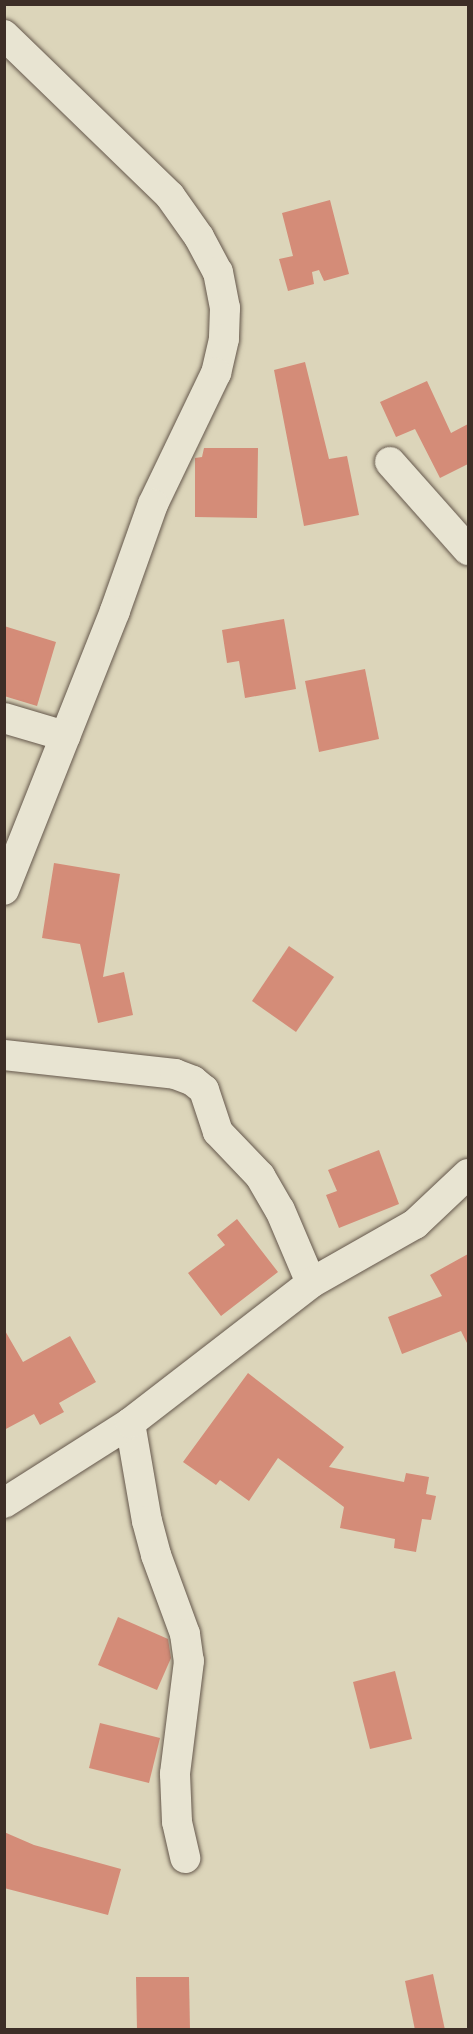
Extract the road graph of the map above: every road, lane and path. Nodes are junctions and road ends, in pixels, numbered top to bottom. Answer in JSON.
{"nodes":[{"id":1,"x":4,"y":35,"type":"edge"},
{"id":2,"x":390,"y":462,"type":"dead end"},
{"id":3,"x":468,"y":550,"type":"edge"},
{"id":4,"x":4,"y":718,"type":"edge"},
{"id":5,"x":65,"y":736,"type":"junction"},
{"id":6,"x":4,"y":890,"type":"edge"},
{"id":7,"x":4,"y":1055,"type":"edge"},
{"id":8,"x":468,"y":1174,"type":"edge"},
{"id":9,"x":311,"y":1283,"type":"junction"},
{"id":10,"x":130,"y":1423,"type":"junction"},
{"id":11,"x":4,"y":1503,"type":"edge"},
{"id":12,"x":185,"y":1858,"type":"dead end"}],
"edges":[{"from":1,"to":5,"type":"street"},
{"from":2,"to":3,"type":"street"},
{"from":4,"to":5,"type":"street"},
{"from":5,"to":6,"type":"street"},
{"from":7,"to":9,"type":"street"},
{"from":8,"to":9,"type":"street"},
{"from":9,"to":10,"type":"street"},
{"from":10,"to":11,"type":"street"},
{"from":10,"to":12,"type":"street"}]}
